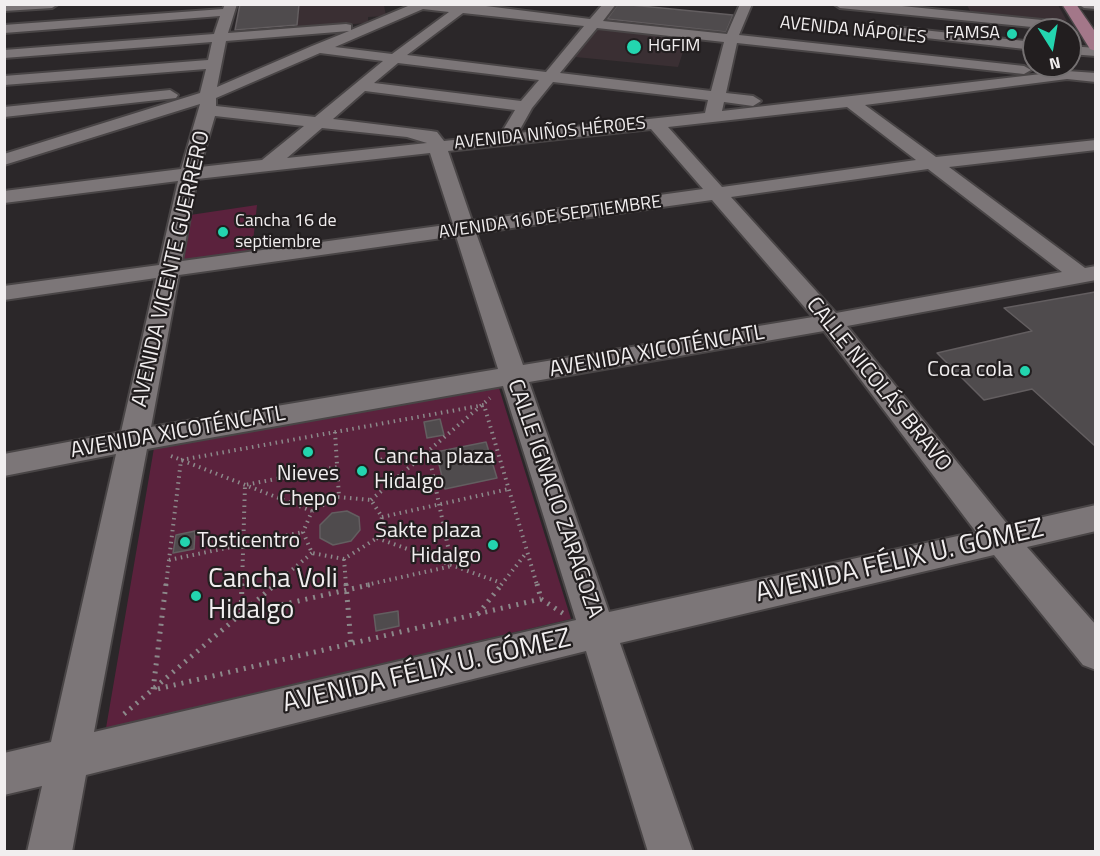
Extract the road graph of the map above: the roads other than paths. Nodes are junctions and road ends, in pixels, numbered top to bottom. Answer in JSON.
{"nodes":[{"id":1,"x":52,"y":4,"type":"edge"},
{"id":2,"x":64,"y":4,"type":"edge"},
{"id":3,"x":130,"y":4,"type":"edge"},
{"id":4,"x":539,"y":4,"type":"edge"},
{"id":5,"x":610,"y":4,"type":"edge"},
{"id":6,"x":746,"y":4,"type":"edge"},
{"id":7,"x":840,"y":4,"type":"edge"},
{"id":8,"x":1069,"y":4,"type":"edge"},
{"id":9,"x":1084,"y":4,"type":"edge"},
{"id":10,"x":418,"y":5,"type":"edge"},
{"id":11,"x":1095,"y":5,"type":"edge"},
{"id":12,"x":4,"y":7,"type":"edge"},
{"id":13,"x":462,"y":7,"type":"edge"},
{"id":14,"x":893,"y":9,"type":"junction"},
{"id":15,"x":937,"y":9,"type":"edge"},
{"id":16,"x":1054,"y":12,"type":"dead end"},
{"id":17,"x":525,"y":17,"type":"junction"},
{"id":18,"x":227,"y":18,"type":"edge"},
{"id":19,"x":1058,"y":18,"type":"edge"},
{"id":20,"x":77,"y":23,"type":"junction"},
{"id":21,"x":594,"y":24,"type":"junction"},
{"id":22,"x":1022,"y":24,"type":"edge"},
{"id":23,"x":50,"y":25,"type":"junction"},
{"id":24,"x":369,"y":27,"type":"junction"},
{"id":25,"x":4,"y":28,"type":"edge"},
{"id":26,"x":895,"y":31,"type":"junction"},
{"id":27,"x":732,"y":37,"type":"junction"},
{"id":28,"x":1022,"y":45,"type":"edge"},
{"id":29,"x":317,"y":49,"type":"junction"},
{"id":30,"x":30,"y":52,"type":"junction"},
{"id":31,"x":1094,"y":52,"type":"edge"},
{"id":32,"x":4,"y":54,"type":"edge"},
{"id":33,"x":395,"y":58,"type":"junction"},
{"id":34,"x":896,"y":61,"type":"junction"},
{"id":35,"x":214,"y":64,"type":"junction"},
{"id":36,"x":1022,"y":71,"type":"edge"},
{"id":37,"x":550,"y":77,"type":"junction"},
{"id":38,"x":1037,"y":78,"type":"edge"},
{"id":39,"x":5,"y":82,"type":"edge"},
{"id":40,"x":361,"y":86,"type":"junction"},
{"id":41,"x":716,"y":96,"type":"junction"},
{"id":42,"x":208,"y":99,"type":"junction"},
{"id":43,"x":852,"y":102,"type":"junction"},
{"id":44,"x":525,"y":106,"type":"junction"},
{"id":45,"x":800,"y":107,"type":"junction"},
{"id":46,"x":4,"y":112,"type":"edge"},
{"id":47,"x":712,"y":116,"type":"junction"},
{"id":48,"x":324,"y":121,"type":"junction"},
{"id":49,"x":655,"y":123,"type":"junction"},
{"id":50,"x":507,"y":138,"type":"junction"},
{"id":51,"x":1095,"y":144,"type":"edge"},
{"id":52,"x":438,"y":146,"type":"junction"},
{"id":53,"x":4,"y":160,"type":"edge"},
{"id":54,"x":934,"y":163,"type":"junction"},
{"id":55,"x":268,"y":165,"type":"junction"},
{"id":56,"x":189,"y":174,"type":"junction"},
{"id":57,"x":720,"y":195,"type":"junction"},
{"id":58,"x":4,"y":197,"type":"edge"},
{"id":59,"x":463,"y":229,"type":"junction"},
{"id":60,"x":170,"y":269,"type":"junction"},
{"id":61,"x":1088,"y":274,"type":"edge"},
{"id":62,"x":4,"y":293,"type":"edge"},
{"id":63,"x":830,"y":322,"type":"junction"},
{"id":64,"x":512,"y":376,"type":"junction"},
{"id":65,"x":135,"y":440,"type":"junction"},
{"id":66,"x":4,"y":465,"type":"edge"},
{"id":67,"x":1095,"y":518,"type":"edge"},
{"id":68,"x":1000,"y":539,"type":"junction"},
{"id":69,"x":599,"y":631,"type":"junction"},
{"id":70,"x":1095,"y":653,"type":"edge"},
{"id":71,"x":69,"y":757,"type":"junction"},
{"id":72,"x":4,"y":774,"type":"edge"},
{"id":73,"x":49,"y":852,"type":"edge"},
{"id":74,"x":671,"y":852,"type":"edge"}],
"edges":[{"from":1,"to":12,"type":"street"},
{"from":2,"to":23,"type":"street"},
{"from":3,"to":20,"type":"street"},
{"from":4,"to":17,"type":"street"},
{"from":5,"to":21,"type":"street"},
{"from":6,"to":27,"type":"street"},
{"from":7,"to":14,"type":"street"},
{"from":8,"to":31,"type":"main road"},
{"from":9,"to":11,"type":"street"},
{"from":10,"to":13,"type":"street","name":"AVENIDA NÁPOLES"},
{"from":10,"to":24,"type":"street"},
{"from":13,"to":17,"type":"street","name":"AVENIDA NÁPOLES"},
{"from":13,"to":33,"type":"street"},
{"from":14,"to":15,"type":"street"},
{"from":14,"to":26,"type":"street"},
{"from":15,"to":22,"type":"street"},
{"from":16,"to":19,"type":"main road"},
{"from":17,"to":21,"type":"street","name":"AVENIDA NÁPOLES"},
{"from":18,"to":20,"type":"street"},
{"from":18,"to":24,"type":"street"},
{"from":18,"to":30,"type":"street"},
{"from":18,"to":35,"type":"street","name":"AVENIDA VICENTE GUERRERO"},
{"from":20,"to":23,"type":"street"},
{"from":21,"to":27,"type":"street","name":"AVENIDA NÁPOLES"},
{"from":21,"to":37,"type":"street"},
{"from":23,"to":25,"type":"street"},
{"from":23,"to":30,"type":"street"},
{"from":24,"to":29,"type":"street"},
{"from":26,"to":28,"type":"street"},
{"from":26,"to":34,"type":"street"},
{"from":27,"to":34,"type":"street","name":"AVENIDA NÁPOLES"},
{"from":27,"to":41,"type":"street"},
{"from":29,"to":33,"type":"street"},
{"from":29,"to":42,"type":"street"},
{"from":30,"to":32,"type":"street"},
{"from":30,"to":39,"type":"street"},
{"from":33,"to":37,"type":"street"},
{"from":33,"to":40,"type":"street"},
{"from":34,"to":36,"type":"street","name":"AVENIDA NÁPOLES"},
{"from":35,"to":39,"type":"street"},
{"from":35,"to":42,"type":"street","name":"AVENIDA VICENTE GUERRERO"},
{"from":37,"to":41,"type":"street"},
{"from":37,"to":44,"type":"street"},
{"from":38,"to":43,"type":"street","name":"AVENIDA NIÑOS HÉROES"},
{"from":40,"to":44,"type":"street"},
{"from":40,"to":48,"type":"street"},
{"from":41,"to":45,"type":"street"},
{"from":41,"to":47,"type":"street"},
{"from":42,"to":46,"type":"street"},
{"from":42,"to":48,"type":"street"},
{"from":42,"to":53,"type":"street"},
{"from":42,"to":56,"type":"street","name":"AVENIDA VICENTE GUERRERO"},
{"from":43,"to":45,"type":"street","name":"AVENIDA NIÑOS HÉROES"},
{"from":43,"to":54,"type":"street"},
{"from":44,"to":50,"type":"street"},
{"from":45,"to":47,"type":"street","name":"AVENIDA NIÑOS HÉROES"},
{"from":47,"to":49,"type":"street","name":"AVENIDA NIÑOS HÉROES"},
{"from":48,"to":52,"type":"street"},
{"from":48,"to":55,"type":"street"},
{"from":49,"to":50,"type":"street","name":"AVENIDA NIÑOS HÉROES"},
{"from":49,"to":57,"type":"street","name":"CALLE NICOLÁS BRAVO"},
{"from":50,"to":52,"type":"street","name":"AVENIDA NIÑOS HÉROES"},
{"from":51,"to":54,"type":"street","name":"AVENIDA 16 DE SEPTIEMBRE"},
{"from":52,"to":55,"type":"street","name":"AVENIDA NIÑOS HÉROES"},
{"from":52,"to":59,"type":"street","name":"CALLE IGNACIO ZARAGOZA"},
{"from":54,"to":57,"type":"street","name":"AVENIDA 16 DE SEPTIEMBRE"},
{"from":54,"to":61,"type":"street"},
{"from":55,"to":56,"type":"street","name":"AVENIDA NIÑOS HÉROES"},
{"from":56,"to":58,"type":"street","name":"AVENIDA NIÑOS HÉROES"},
{"from":56,"to":60,"type":"street","name":"AVENIDA VICENTE GUERRERO"},
{"from":57,"to":59,"type":"street","name":"AVENIDA 16 DE SEPTIEMBRE"},
{"from":57,"to":63,"type":"street","name":"CALLE NICOLÁS BRAVO"},
{"from":59,"to":60,"type":"street","name":"AVENIDA 16 DE SEPTIEMBRE"},
{"from":59,"to":64,"type":"street","name":"CALLE IGNACIO ZARAGOZA"},
{"from":60,"to":62,"type":"street","name":"AVENIDA 16 DE SEPTIEMBRE"},
{"from":60,"to":65,"type":"street","name":"AVENIDA VICENTE GUERRERO"},
{"from":61,"to":63,"type":"street","name":"AVENIDA XICOTÉNCATL"},
{"from":63,"to":64,"type":"street","name":"AVENIDA XICOTÉNCATL"},
{"from":63,"to":68,"type":"street","name":"CALLE NICOLÁS BRAVO"},
{"from":64,"to":65,"type":"street","name":"AVENIDA XICOTÉNCATL"},
{"from":64,"to":69,"type":"street","name":"CALLE IGNACIO ZARAGOZA"},
{"from":65,"to":66,"type":"street","name":"AVENIDA XICOTÉNCATL"},
{"from":65,"to":71,"type":"street","name":"AVENIDA VICENTE GUERRERO"},
{"from":67,"to":68,"type":"street","name":"AVENIDA FÉLIX U. GÓMEZ"},
{"from":68,"to":69,"type":"street","name":"AVENIDA FÉLIX U. GÓMEZ"},
{"from":68,"to":70,"type":"street","name":"CALLE NICOLÁS BRAVO"},
{"from":69,"to":71,"type":"street","name":"AVENIDA FÉLIX U. GÓMEZ"},
{"from":69,"to":74,"type":"street","name":"CALLE IGNACIO ZARAGOZA"},
{"from":71,"to":72,"type":"street","name":"AVENIDA FÉLIX U. GÓMEZ"},
{"from":71,"to":73,"type":"street","name":"AVENIDA VICENTE GUERRERO"}]}
